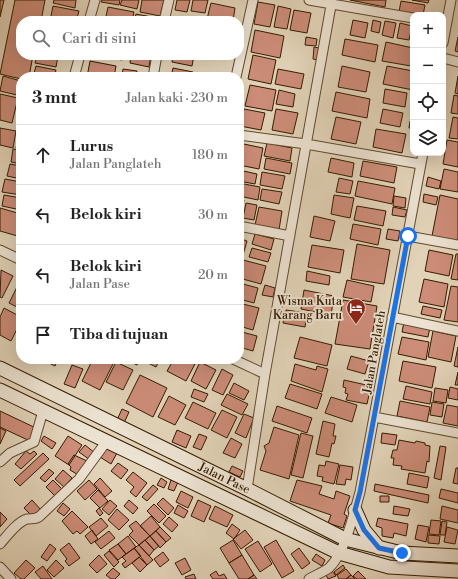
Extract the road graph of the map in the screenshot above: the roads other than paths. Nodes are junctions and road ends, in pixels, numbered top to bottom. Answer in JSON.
{"nodes":[{"id":1,"x":95,"y":0,"type":"edge"},
{"id":2,"x":169,"y":0,"type":"edge"},
{"id":3,"x":253,"y":0,"type":"edge"},
{"id":4,"x":309,"y":0,"type":"edge"},
{"id":5,"x":332,"y":2,"type":"edge"},
{"id":6,"x":453,"y":7,"type":"edge"},
{"id":7,"x":90,"y":16,"type":"edge"},
{"id":8,"x":165,"y":16,"type":"edge"},
{"id":9,"x":410,"y":17,"type":"edge"},
{"id":10,"x":446,"y":21,"type":"edge"},
{"id":11,"x":244,"y":41,"type":"edge"},
{"id":12,"x":446,"y":59,"type":"edge"},
{"id":13,"x":79,"y":60,"type":"edge"},
{"id":14,"x":157,"y":60,"type":"edge"},
{"id":15,"x":240,"y":60,"type":"edge"},
{"id":16,"x":458,"y":62,"type":"edge"},
{"id":17,"x":75,"y":72,"type":"edge"},
{"id":18,"x":154,"y":72,"type":"edge"},
{"id":19,"x":237,"y":72,"type":"edge"},
{"id":20,"x":244,"y":136,"type":"edge"},
{"id":21,"x":306,"y":144,"type":"junction"},
{"id":22,"x":422,"y":156,"type":"edge"},
{"id":23,"x":420,"y":164,"type":"junction"},
{"id":24,"x":244,"y":227,"type":"edge"},
{"id":25,"x":290,"y":236,"type":"junction"},
{"id":26,"x":408,"y":236,"type":"junction"},
{"id":27,"x":458,"y":245,"type":"edge"},
{"id":28,"x":0,"y":250,"type":"edge"},
{"id":29,"x":16,"y":258,"type":"edge"},
{"id":30,"x":392,"y":317,"type":"junction"},
{"id":31,"x":458,"y":331,"type":"edge"},
{"id":32,"x":244,"y":364,"type":"edge"},
{"id":33,"x":0,"y":369,"type":"edge"},
{"id":34,"x":265,"y":374,"type":"junction"},
{"id":35,"x":0,"y":390,"type":"edge"},
{"id":36,"x":43,"y":411,"type":"junction"},
{"id":37,"x":374,"y":418,"type":"junction"},
{"id":38,"x":458,"y":433,"type":"edge"},
{"id":39,"x":106,"y":442,"type":"junction"},
{"id":40,"x":0,"y":462,"type":"edge"},
{"id":41,"x":247,"y":489,"type":"junction"},
{"id":42,"x":355,"y":510,"type":"junction"},
{"id":43,"x":345,"y":539,"type":"junction"},
{"id":44,"x":0,"y":544,"type":"edge"},
{"id":45,"x":379,"y":548,"type":"junction"},
{"id":46,"x":339,"y":553,"type":"junction"},
{"id":47,"x":458,"y":556,"type":"edge"},
{"id":48,"x":0,"y":566,"type":"edge"},
{"id":49,"x":458,"y":571,"type":"edge"},
{"id":50,"x":6,"y":577,"type":"edge"},
{"id":51,"x":310,"y":579,"type":"edge"}],
"edges":[{"from":1,"to":7,"type":"street"},
{"from":2,"to":8,"type":"street"},
{"from":3,"to":11,"type":"street"},
{"from":4,"to":5,"type":"street"},
{"from":5,"to":9,"type":"street"},
{"from":5,"to":21,"type":"street"},
{"from":6,"to":10,"type":"street"},
{"from":12,"to":16,"type":"street"},
{"from":13,"to":17,"type":"street"},
{"from":14,"to":18,"type":"street"},
{"from":15,"to":19,"type":"street"},
{"from":20,"to":21,"type":"street"},
{"from":21,"to":23,"type":"street"},
{"from":21,"to":25,"type":"street"},
{"from":22,"to":23,"type":"street","name":"Jalan Panglateh"},
{"from":23,"to":26,"type":"street","name":"Jalan Panglateh"},
{"from":24,"to":25,"type":"street"},
{"from":25,"to":34,"type":"street"},
{"from":26,"to":27,"type":"street"},
{"from":26,"to":30,"type":"street","name":"Jalan Panglateh"},
{"from":28,"to":29,"type":"street"},
{"from":30,"to":31,"type":"street"},
{"from":30,"to":37,"type":"street","name":"Jalan Panglateh"},
{"from":32,"to":34,"type":"street"},
{"from":33,"to":41,"type":"street","name":"Jalan Pase"},
{"from":34,"to":41,"type":"street"},
{"from":35,"to":36,"type":"street","name":"Jalan Pase"},
{"from":36,"to":39,"type":"street","name":"Jalan Pase"},
{"from":36,"to":40,"type":"street"},
{"from":37,"to":38,"type":"street"},
{"from":37,"to":42,"type":"street","name":"Jalan Panglateh"},
{"from":39,"to":44,"type":"street"},
{"from":39,"to":46,"type":"street","name":"Jalan Pase"},
{"from":41,"to":43,"type":"street","name":"Jalan Pase"},
{"from":42,"to":43,"type":"street","name":"Jalan Panglateh"},
{"from":42,"to":45,"type":"street"},
{"from":43,"to":45,"type":"street","name":"Jalan Pase"},
{"from":43,"to":46,"type":"street","name":"Jalan Panglateh"},
{"from":45,"to":47,"type":"street","name":"Jalan Pase"},
{"from":46,"to":49,"type":"street","name":"Jalan Pase"},
{"from":46,"to":51,"type":"street","name":"Jalan Panglateh"},
{"from":48,"to":50,"type":"street"}]}
